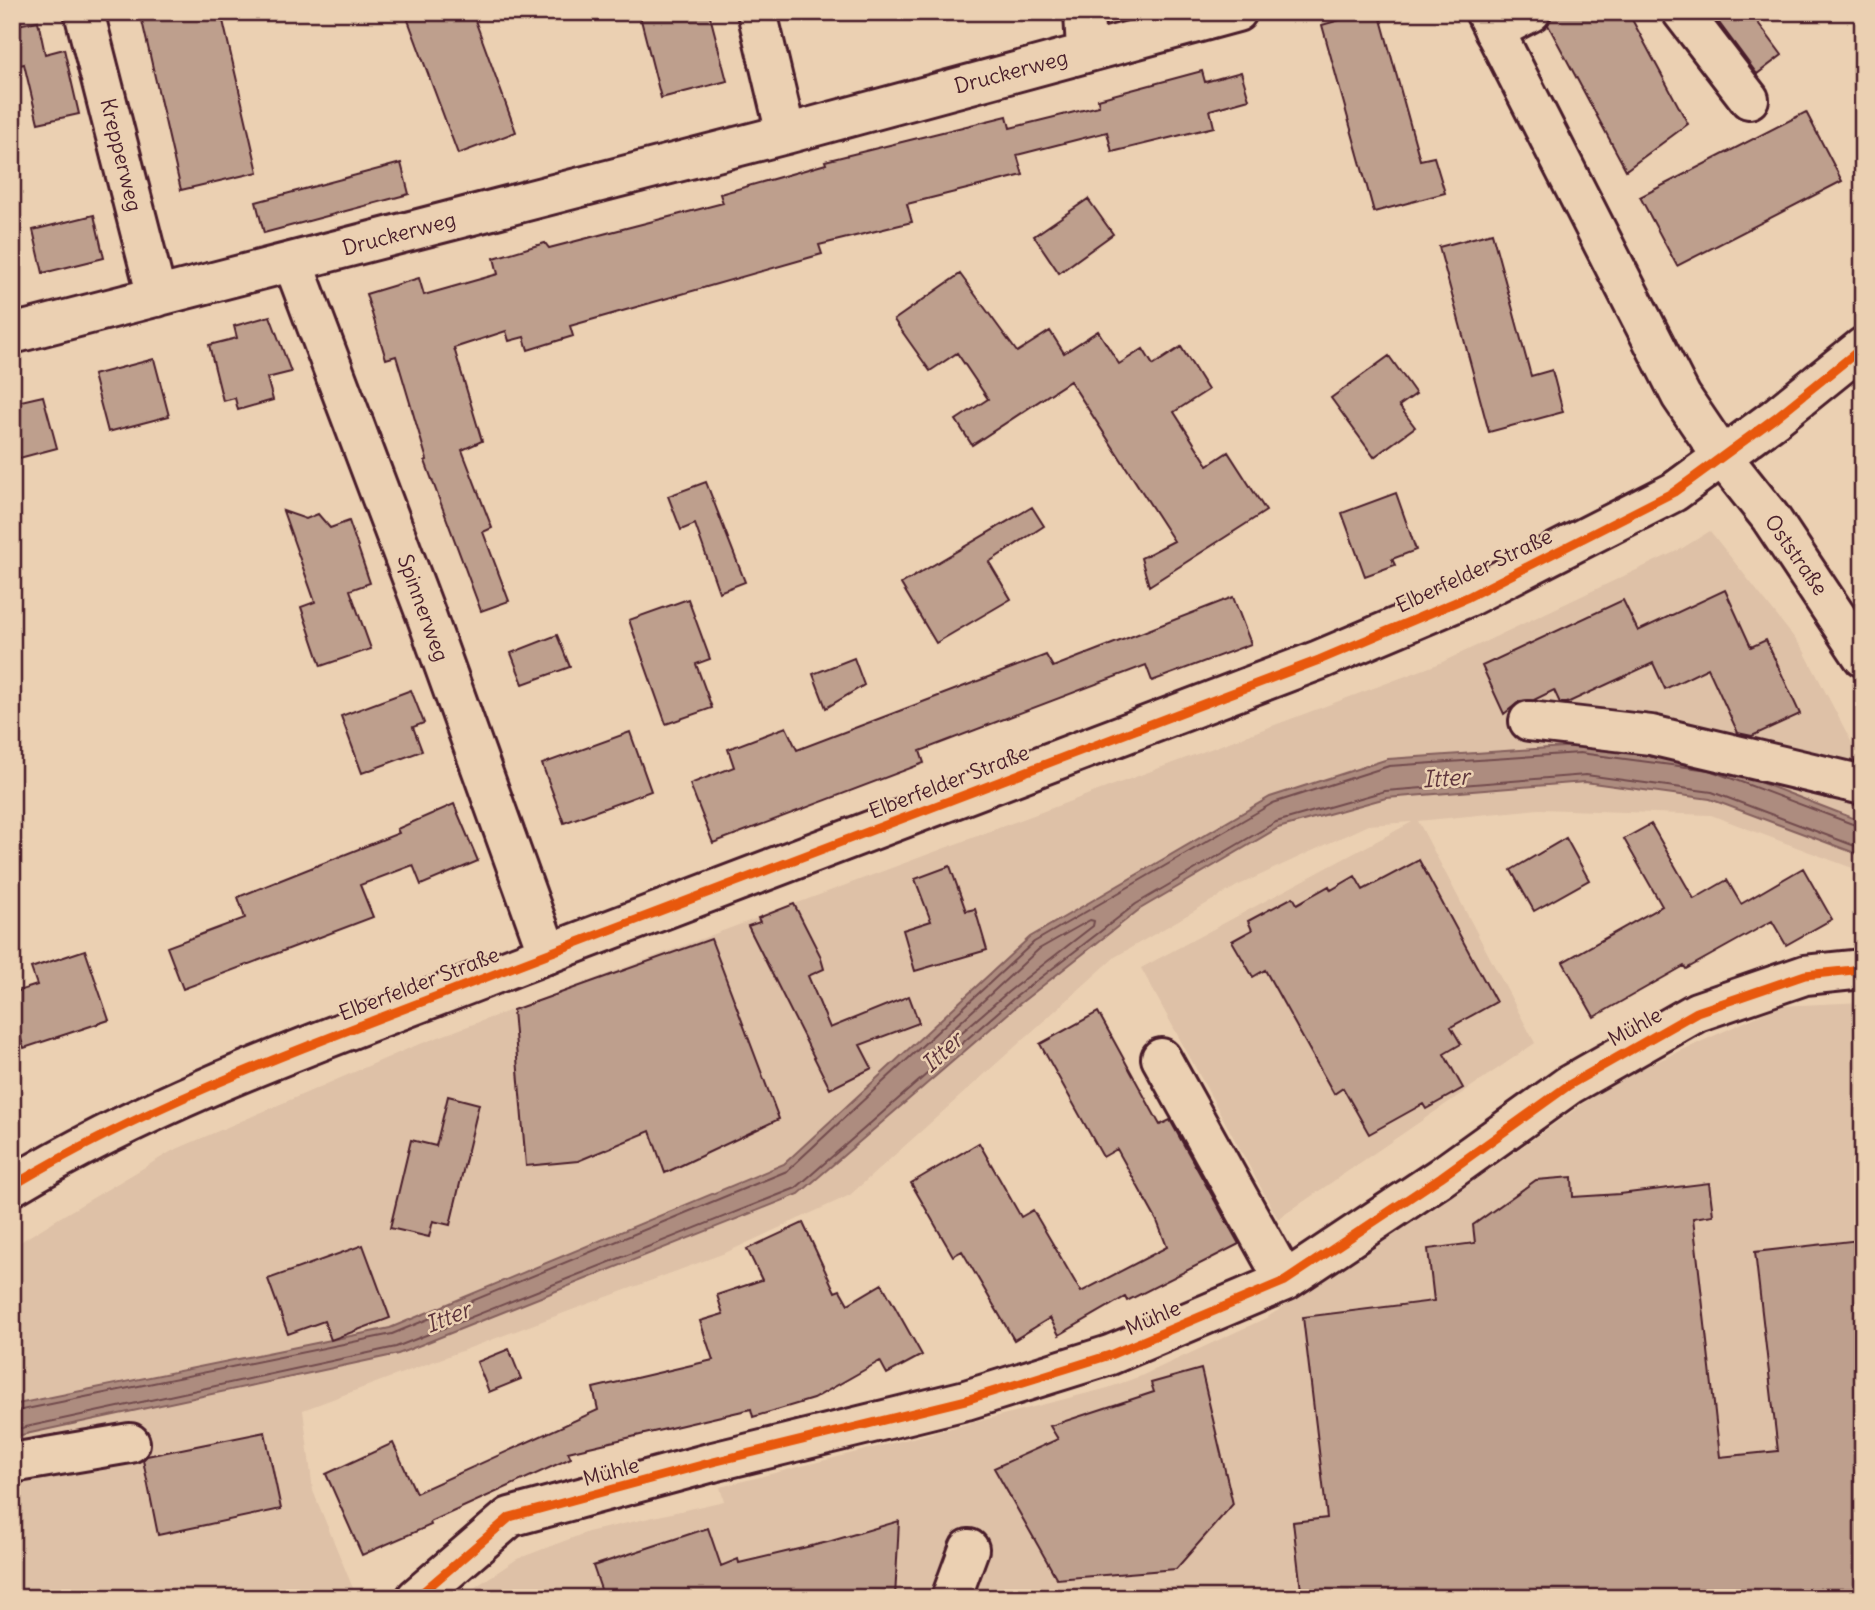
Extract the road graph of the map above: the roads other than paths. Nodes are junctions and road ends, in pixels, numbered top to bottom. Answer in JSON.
{"nodes":[{"id":1,"x":84,"y":12,"type":"edge"},
{"id":2,"x":757,"y":12,"type":"edge"},
{"id":3,"x":1084,"y":12,"type":"edge"},
{"id":4,"x":1237,"y":12,"type":"edge"},
{"id":5,"x":1531,"y":12,"type":"edge"},
{"id":6,"x":1682,"y":12,"type":"edge"},
{"id":7,"x":1489,"y":22,"type":"edge"},
{"id":8,"x":1086,"y":52,"type":"junction"},
{"id":9,"x":1749,"y":99,"type":"dead end"},
{"id":10,"x":786,"y":134,"type":"junction"},
{"id":11,"x":293,"y":263,"type":"junction"},
{"id":12,"x":157,"y":297,"type":"junction"},
{"id":13,"x":12,"y":334,"type":"edge"},
{"id":14,"x":1863,"y":347,"type":"edge"},
{"id":15,"x":1723,"y":458,"type":"junction"},
{"id":16,"x":1863,"y":657,"type":"edge"},
{"id":17,"x":1529,"y":720,"type":"dead end"},
{"id":18,"x":1863,"y":785,"type":"edge"},
{"id":19,"x":548,"y":954,"type":"junction"},
{"id":20,"x":1863,"y":970,"type":"edge"},
{"id":21,"x":1161,"y":1058,"type":"dead end"},
{"id":22,"x":12,"y":1186,"type":"edge"},
{"id":23,"x":1285,"y":1281,"type":"junction"},
{"id":24,"x":130,"y":1443,"type":"dead end"},
{"id":25,"x":12,"y":1463,"type":"edge"},
{"id":26,"x":969,"y":1549,"type":"dead end"},
{"id":27,"x":416,"y":1598,"type":"edge"},
{"id":28,"x":951,"y":1598,"type":"edge"}],
"edges":[{"from":1,"to":12,"type":"street","name":"Krepperweg"},
{"from":2,"to":10,"type":"street"},
{"from":3,"to":8,"type":"street"},
{"from":4,"to":8,"type":"street","name":"Druckerweg"},
{"from":5,"to":7,"type":"street"},
{"from":6,"to":9,"type":"street"},
{"from":7,"to":15,"type":"street","name":"Oststraße"},
{"from":8,"to":10,"type":"street","name":"Druckerweg"},
{"from":10,"to":11,"type":"street","name":"Druckerweg"},
{"from":11,"to":12,"type":"street","name":"Druckerweg"},
{"from":11,"to":19,"type":"street","name":"Spinnerweg"},
{"from":12,"to":13,"type":"street","name":"Druckerweg"},
{"from":14,"to":15,"type":"street","name":"Elberfelder Straße"},
{"from":15,"to":16,"type":"street","name":"Oststraße"},
{"from":15,"to":19,"type":"street","name":"Elberfelder Straße"},
{"from":17,"to":18,"type":"street"},
{"from":19,"to":22,"type":"street","name":"Elberfelder Straße"},
{"from":20,"to":23,"type":"street","name":"Mühle"},
{"from":21,"to":23,"type":"street"},
{"from":23,"to":27,"type":"street","name":"Mühle"},
{"from":24,"to":25,"type":"street"},
{"from":26,"to":28,"type":"street"}]}
